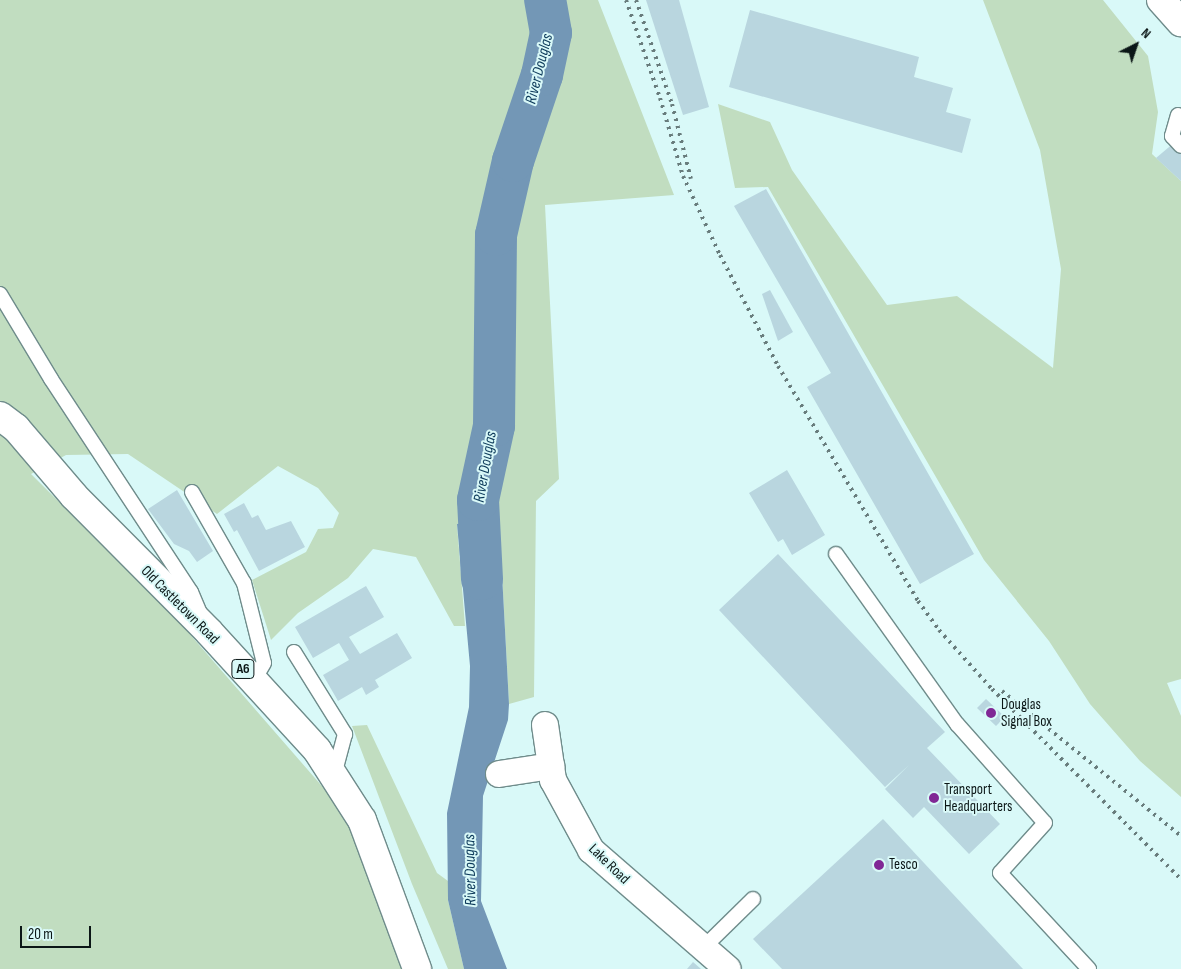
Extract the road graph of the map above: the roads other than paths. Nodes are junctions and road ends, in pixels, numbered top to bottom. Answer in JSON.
{"nodes":[{"id":1,"x":1161,"y":0,"type":"edge"},
{"id":2,"x":1181,"y":22,"type":"edge"},
{"id":3,"x":1180,"y":114,"type":"edge"},
{"id":4,"x":1181,"y":146,"type":"edge"},
{"id":5,"x":0,"y":294,"type":"edge"},
{"id":6,"x":0,"y":416,"type":"edge"},
{"id":7,"x":192,"y":492,"type":"dead end"},
{"id":8,"x":836,"y":554,"type":"dead end"},
{"id":9,"x":209,"y":632,"type":"junction"},
{"id":10,"x":294,"y":652,"type":"dead end"},
{"id":11,"x":254,"y":680,"type":"junction"},
{"id":12,"x":545,"y":725,"type":"dead end"},
{"id":13,"x":552,"y":766,"type":"junction"},
{"id":14,"x":499,"y":774,"type":"dead end"},
{"id":15,"x":334,"y":775,"type":"junction"},
{"id":16,"x":753,"y":899,"type":"dead end"},
{"id":17,"x":703,"y":948,"type":"junction"},
{"id":18,"x":417,"y":969,"type":"edge"},
{"id":19,"x":728,"y":969,"type":"edge"},
{"id":20,"x":1089,"y":969,"type":"edge"}],
"edges":[{"from":1,"to":2,"type":"highway"},
{"from":3,"to":4,"type":"lane"},
{"from":5,"to":9,"type":"lane"},
{"from":6,"to":9,"type":"highway","name":"Old Castletown Road","number":"A6"},
{"from":7,"to":11,"type":"lane"},
{"from":8,"to":20,"type":"lane"},
{"from":9,"to":11,"type":"highway","name":"Old Castletown Road","number":"A6"},
{"from":10,"to":15,"type":"lane"},
{"from":11,"to":15,"type":"highway","name":"Old Castletown Road","number":"A6"},
{"from":12,"to":13,"type":"street","name":"Lake Road"},
{"from":13,"to":14,"type":"street"},
{"from":13,"to":17,"type":"street","name":"Lake Road"},
{"from":15,"to":18,"type":"highway","name":"Old Castletown Road","number":"A6"},
{"from":16,"to":17,"type":"lane"},
{"from":17,"to":19,"type":"street","name":"Lake Road"}]}
